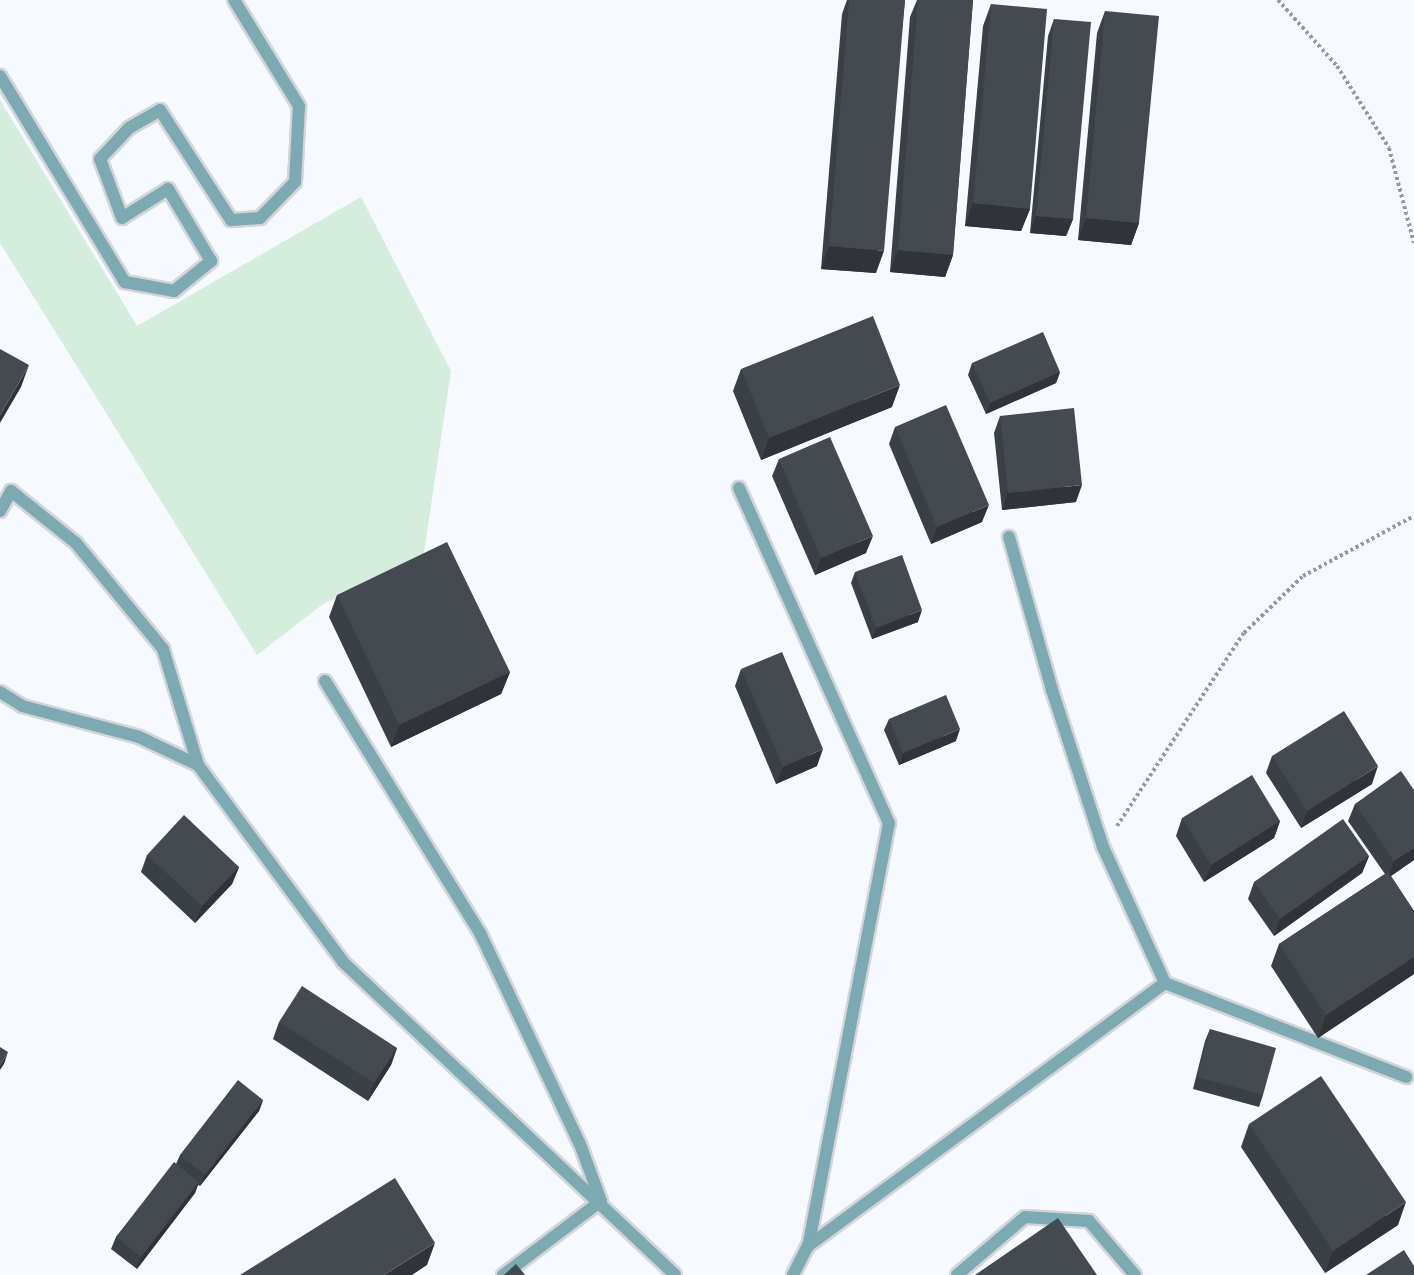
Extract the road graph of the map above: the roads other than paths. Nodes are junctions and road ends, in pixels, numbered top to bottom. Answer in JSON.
{"nodes":[{"id":1,"x":234,"y":0,"type":"edge"},
{"id":2,"x":0,"y":76,"type":"edge"},
{"id":3,"x":739,"y":488,"type":"dead end"},
{"id":4,"x":0,"y":511,"type":"edge"},
{"id":5,"x":1009,"y":537,"type":"dead end"},
{"id":6,"x":326,"y":681,"type":"dead end"},
{"id":7,"x":0,"y":692,"type":"edge"},
{"id":8,"x":198,"y":765,"type":"junction"},
{"id":9,"x":1165,"y":983,"type":"junction"},
{"id":10,"x":1406,"y":1077,"type":"dead end"},
{"id":11,"x":601,"y":1201,"type":"junction"},
{"id":12,"x":808,"y":1246,"type":"junction"},
{"id":13,"x":503,"y":1275,"type":"edge"},
{"id":14,"x":675,"y":1275,"type":"edge"},
{"id":15,"x":793,"y":1275,"type":"edge"},
{"id":16,"x":957,"y":1275,"type":"edge"},
{"id":17,"x":1135,"y":1275,"type":"edge"}],
"edges":[{"from":1,"to":2,"type":"lane"},
{"from":3,"to":12,"type":"lane"},
{"from":4,"to":8,"type":"lane"},
{"from":5,"to":9,"type":"lane"},
{"from":6,"to":11,"type":"lane"},
{"from":7,"to":8,"type":"lane"},
{"from":8,"to":11,"type":"lane"},
{"from":9,"to":10,"type":"lane"},
{"from":9,"to":12,"type":"lane"},
{"from":11,"to":13,"type":"lane"},
{"from":11,"to":14,"type":"lane"},
{"from":12,"to":15,"type":"lane"},
{"from":16,"to":17,"type":"lane"}]}
